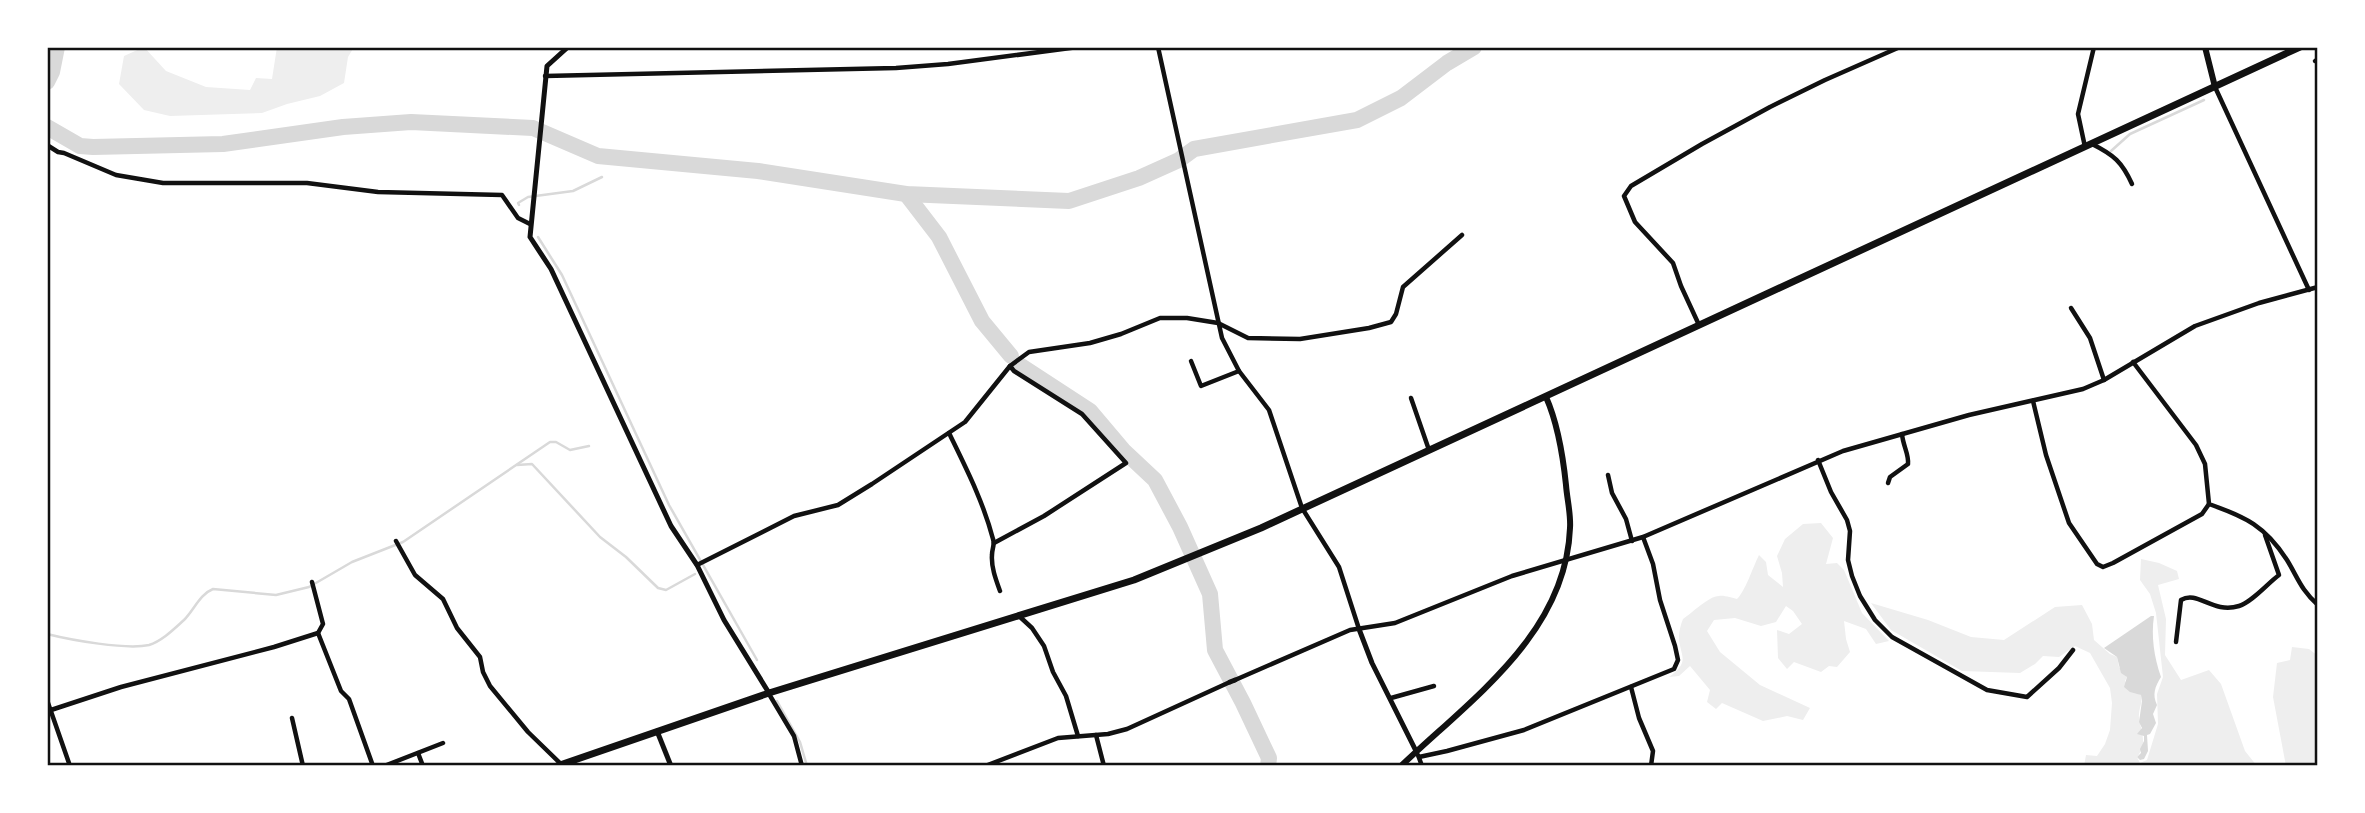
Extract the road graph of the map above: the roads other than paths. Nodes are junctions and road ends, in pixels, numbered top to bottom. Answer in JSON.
{"nodes":[{"id":1,"x":568,"y":47,"type":"edge"},
{"id":2,"x":1078,"y":47,"type":"edge"},
{"id":3,"x":1900,"y":47,"type":"edge"},
{"id":4,"x":2094,"y":47,"type":"edge"},
{"id":5,"x":2205,"y":47,"type":"edge"},
{"id":6,"x":2300,"y":47,"type":"edge"},
{"id":7,"x":1158,"y":48,"type":"edge"},
{"id":8,"x":545,"y":76,"type":"junction"},
{"id":9,"x":2215,"y":87,"type":"junction"},
{"id":10,"x":47,"y":145,"type":"edge"},
{"id":11,"x":2088,"y":145,"type":"junction"},
{"id":12,"x":2132,"y":184,"type":"dead end"},
{"id":13,"x":531,"y":220,"type":"junction"},
{"id":14,"x":1462,"y":235,"type":"dead end"},
{"id":15,"x":2318,"y":287,"type":"edge"},
{"id":16,"x":2309,"y":290,"type":"junction"},
{"id":17,"x":2071,"y":308,"type":"dead end"},
{"id":18,"x":1218,"y":323,"type":"junction"},
{"id":19,"x":1699,"y":325,"type":"junction"},
{"id":20,"x":1191,"y":361,"type":"dead end"},
{"id":21,"x":2133,"y":362,"type":"junction"},
{"id":22,"x":1010,"y":366,"type":"junction"},
{"id":23,"x":1239,"y":371,"type":"junction"},
{"id":24,"x":2104,"y":380,"type":"junction"},
{"id":25,"x":1546,"y":397,"type":"junction"},
{"id":26,"x":1411,"y":398,"type":"dead end"},
{"id":27,"x":2033,"y":401,"type":"junction"},
{"id":28,"x":949,"y":433,"type":"junction"},
{"id":29,"x":1902,"y":434,"type":"junction"},
{"id":30,"x":1429,"y":450,"type":"junction"},
{"id":31,"x":1818,"y":460,"type":"junction"},
{"id":32,"x":1608,"y":475,"type":"dead end"},
{"id":33,"x":1888,"y":484,"type":"dead end"},
{"id":34,"x":2209,"y":504,"type":"junction"},
{"id":35,"x":1302,"y":508,"type":"junction"},
{"id":36,"x":2264,"y":532,"type":"junction"},
{"id":37,"x":1643,"y":537,"type":"junction"},
{"id":38,"x":1632,"y":541,"type":"junction"},
{"id":39,"x":397,"y":543,"type":"dead end"},
{"id":40,"x":994,"y":543,"type":"junction"},
{"id":41,"x":1566,"y":562,"type":"junction"},
{"id":42,"x":700,"y":564,"type":"junction"},
{"id":43,"x":313,"y":584,"type":"dead end"},
{"id":44,"x":1000,"y":591,"type":"dead end"},
{"id":45,"x":2318,"y":605,"type":"edge"},
{"id":46,"x":1019,"y":616,"type":"junction"},
{"id":47,"x":1359,"y":629,"type":"junction"},
{"id":48,"x":318,"y":632,"type":"junction"},
{"id":49,"x":2176,"y":642,"type":"dead end"},
{"id":50,"x":2073,"y":650,"type":"dead end"},
{"id":51,"x":1434,"y":686,"type":"dead end"},
{"id":52,"x":1631,"y":687,"type":"junction"},
{"id":53,"x":769,"y":693,"type":"junction"},
{"id":54,"x":1391,"y":698,"type":"junction"},
{"id":55,"x":47,"y":700,"type":"edge"},
{"id":56,"x":51,"y":710,"type":"junction"},
{"id":57,"x":292,"y":718,"type":"dead end"},
{"id":58,"x":657,"y":731,"type":"junction"},
{"id":59,"x":1096,"y":735,"type":"junction"},
{"id":60,"x":1078,"y":736,"type":"junction"},
{"id":61,"x":443,"y":743,"type":"dead end"},
{"id":62,"x":418,"y":753,"type":"junction"},
{"id":63,"x":1418,"y":754,"type":"junction"},
{"id":64,"x":577,"y":762,"type":"edge"},
{"id":65,"x":559,"y":765,"type":"edge"},
{"id":66,"x":70,"y":766,"type":"edge"},
{"id":67,"x":303,"y":766,"type":"edge"},
{"id":68,"x":373,"y":766,"type":"edge"},
{"id":69,"x":384,"y":766,"type":"edge"},
{"id":70,"x":423,"y":766,"type":"edge"},
{"id":71,"x":671,"y":766,"type":"edge"},
{"id":72,"x":802,"y":766,"type":"edge"},
{"id":73,"x":985,"y":766,"type":"edge"},
{"id":74,"x":1104,"y":766,"type":"edge"},
{"id":75,"x":1401,"y":766,"type":"edge"},
{"id":76,"x":1423,"y":766,"type":"edge"},
{"id":77,"x":1651,"y":766,"type":"edge"}],
"edges":[{"from":1,"to":8,"type":"street"},
{"from":2,"to":8,"type":"street"},
{"from":3,"to":19,"type":"street"},
{"from":4,"to":11,"type":"street"},
{"from":5,"to":9,"type":"main road"},
{"from":6,"to":9,"type":"highway"},
{"from":7,"to":18,"type":"street"},
{"from":8,"to":13,"type":"street"},
{"from":9,"to":11,"type":"highway"},
{"from":9,"to":16,"type":"street"},
{"from":10,"to":13,"type":"street"},
{"from":11,"to":12,"type":"street"},
{"from":11,"to":19,"type":"highway"},
{"from":13,"to":42,"type":"street"},
{"from":14,"to":18,"type":"street"},
{"from":15,"to":16,"type":"street"},
{"from":16,"to":21,"type":"street"},
{"from":17,"to":24,"type":"street"},
{"from":18,"to":22,"type":"street"},
{"from":18,"to":23,"type":"street"},
{"from":19,"to":25,"type":"highway"},
{"from":20,"to":23,"type":"street"},
{"from":21,"to":24,"type":"street"},
{"from":21,"to":34,"type":"street"},
{"from":22,"to":28,"type":"street"},
{"from":22,"to":40,"type":"street"},
{"from":23,"to":35,"type":"street"},
{"from":24,"to":27,"type":"street"},
{"from":25,"to":30,"type":"highway"},
{"from":25,"to":41,"type":"main road"},
{"from":26,"to":30,"type":"street"},
{"from":27,"to":29,"type":"street"},
{"from":27,"to":34,"type":"street"},
{"from":28,"to":40,"type":"street"},
{"from":28,"to":42,"type":"street"},
{"from":29,"to":31,"type":"street"},
{"from":29,"to":33,"type":"street"},
{"from":30,"to":35,"type":"highway"},
{"from":31,"to":37,"type":"street"},
{"from":31,"to":50,"type":"street"},
{"from":32,"to":38,"type":"street"},
{"from":34,"to":36,"type":"street"},
{"from":35,"to":46,"type":"highway"},
{"from":35,"to":47,"type":"street"},
{"from":36,"to":45,"type":"street"},
{"from":36,"to":49,"type":"street"},
{"from":37,"to":38,"type":"street"},
{"from":37,"to":52,"type":"street"},
{"from":38,"to":41,"type":"street"},
{"from":39,"to":65,"type":"street"},
{"from":40,"to":44,"type":"street"},
{"from":41,"to":47,"type":"street"},
{"from":41,"to":63,"type":"main road"},
{"from":42,"to":53,"type":"street"},
{"from":43,"to":48,"type":"street"},
{"from":46,"to":53,"type":"highway"},
{"from":46,"to":60,"type":"street"},
{"from":47,"to":54,"type":"street"},
{"from":47,"to":59,"type":"street"},
{"from":48,"to":56,"type":"street"},
{"from":48,"to":68,"type":"street"},
{"from":51,"to":54,"type":"street"},
{"from":52,"to":63,"type":"street"},
{"from":52,"to":77,"type":"street"},
{"from":53,"to":58,"type":"highway"},
{"from":53,"to":72,"type":"street"},
{"from":54,"to":63,"type":"street"},
{"from":55,"to":56,"type":"street"},
{"from":56,"to":66,"type":"street"},
{"from":57,"to":67,"type":"street"},
{"from":58,"to":64,"type":"highway"},
{"from":58,"to":71,"type":"street"},
{"from":59,"to":60,"type":"street"},
{"from":59,"to":74,"type":"street"},
{"from":60,"to":73,"type":"street"},
{"from":61,"to":62,"type":"street"},
{"from":62,"to":69,"type":"street"},
{"from":62,"to":70,"type":"street"},
{"from":63,"to":75,"type":"main road"},
{"from":63,"to":76,"type":"street"},
{"from":64,"to":65,"type":"highway"}]}
